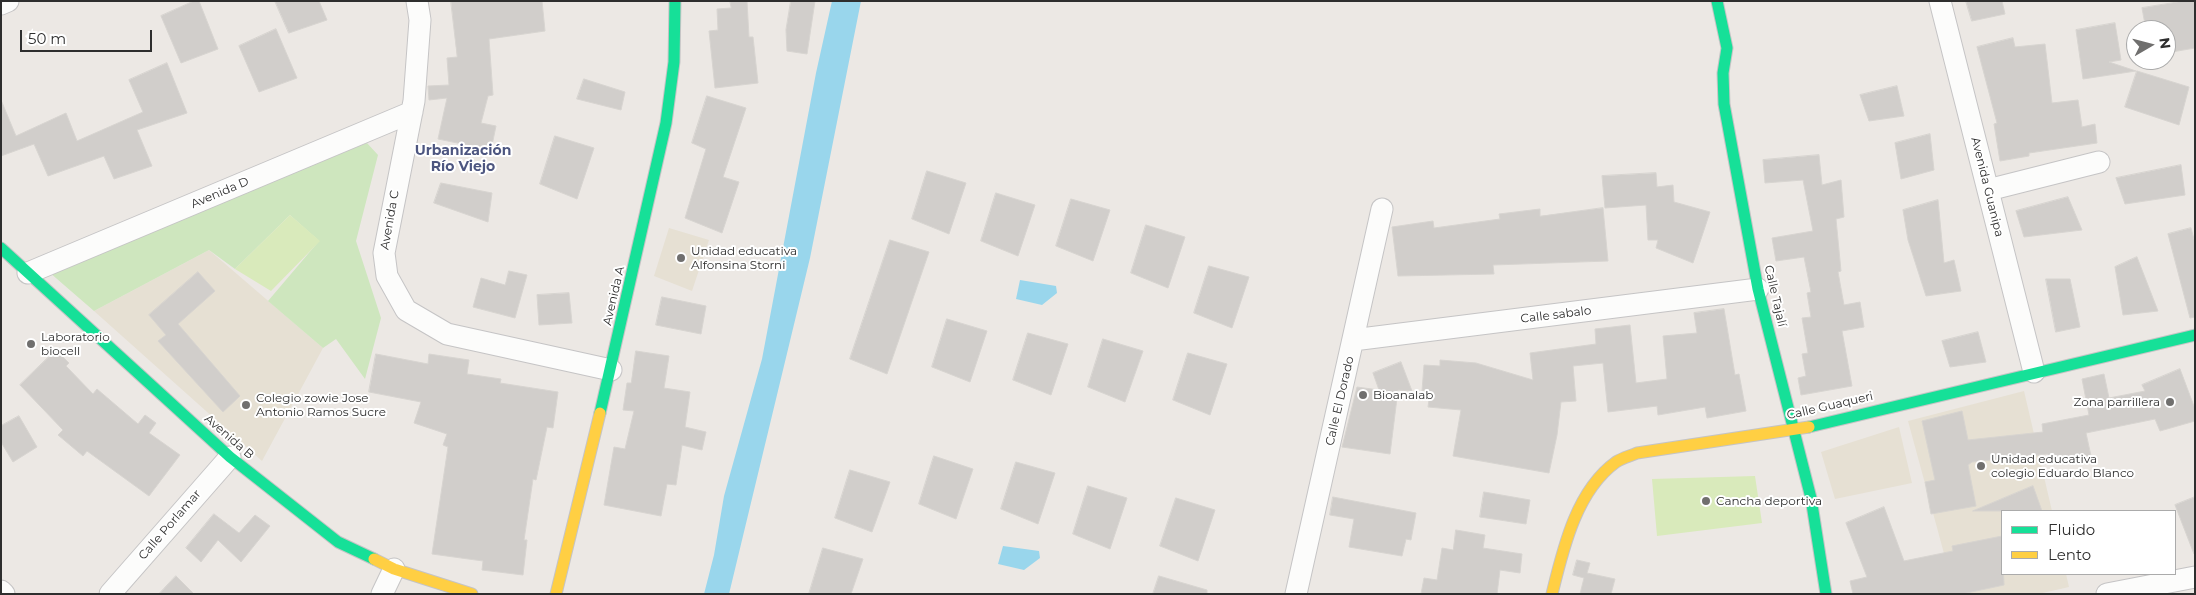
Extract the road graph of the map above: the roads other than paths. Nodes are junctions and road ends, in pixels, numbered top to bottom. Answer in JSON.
{"nodes":[{"id":1,"x":8,"y":1,"type":"edge"},
{"id":2,"x":417,"y":1,"type":"edge"},
{"id":3,"x":675,"y":1,"type":"edge"},
{"id":4,"x":1717,"y":1,"type":"edge"},
{"id":5,"x":1940,"y":1,"type":"edge"},
{"id":6,"x":1,"y":4,"type":"edge"},
{"id":7,"x":412,"y":112,"type":"junction"},
{"id":8,"x":2099,"y":162,"type":"dead end"},
{"id":9,"x":1988,"y":190,"type":"junction"},
{"id":10,"x":1382,"y":209,"type":"dead end"},
{"id":11,"x":1,"y":248,"type":"edge"},
{"id":12,"x":28,"y":273,"type":"junction"},
{"id":13,"x":1758,"y":289,"type":"junction"},
{"id":14,"x":2195,"y":336,"type":"edge"},
{"id":15,"x":1354,"y":340,"type":"junction"},
{"id":16,"x":611,"y":370,"type":"junction"},
{"id":17,"x":2034,"y":372,"type":"junction"},
{"id":18,"x":1795,"y":430,"type":"junction"},
{"id":19,"x":230,"y":457,"type":"junction"},
{"id":20,"x":394,"y":569,"type":"junction"},
{"id":21,"x":2195,"y":578,"type":"edge"},
{"id":22,"x":1,"y":591,"type":"edge"},
{"id":23,"x":4,"y":594,"type":"edge"},
{"id":24,"x":110,"y":594,"type":"edge"},
{"id":25,"x":382,"y":594,"type":"edge"},
{"id":26,"x":472,"y":594,"type":"edge"},
{"id":27,"x":556,"y":594,"type":"edge"},
{"id":28,"x":1296,"y":594,"type":"edge"},
{"id":29,"x":1552,"y":594,"type":"edge"},
{"id":30,"x":1826,"y":594,"type":"edge"},
{"id":31,"x":2107,"y":594,"type":"edge"}],
"edges":[{"from":1,"to":6,"type":"street"},
{"from":2,"to":7,"type":"street","name":"Avenida C"},
{"from":3,"to":16,"type":"street","name":"Avenida A"},
{"from":4,"to":13,"type":"street","name":"Calle Tajalí"},
{"from":5,"to":9,"type":"street","name":"Avenida Guanipa"},
{"from":7,"to":12,"type":"street","name":"Avenida D"},
{"from":7,"to":16,"type":"street","name":"Avenida C"},
{"from":8,"to":9,"type":"street"},
{"from":9,"to":17,"type":"street","name":"Avenida Guanipa"},
{"from":10,"to":15,"type":"street","name":"Calle El Dorado"},
{"from":11,"to":12,"type":"street","name":"Avenida B"},
{"from":12,"to":19,"type":"street","name":"Avenida B"},
{"from":13,"to":15,"type":"street","name":"Calle sabalo"},
{"from":13,"to":18,"type":"street","name":"Calle Tajalí"},
{"from":14,"to":17,"type":"street","name":"Calle Guaqueri"},
{"from":15,"to":28,"type":"street","name":"Calle El Dorado"},
{"from":16,"to":27,"type":"street","name":"Avenida A"},
{"from":17,"to":18,"type":"street","name":"Calle Guaqueri"},
{"from":18,"to":29,"type":"street","name":"Calle Guaqueri"},
{"from":18,"to":30,"type":"street","name":"Calle Tajalí"},
{"from":19,"to":20,"type":"street","name":"Avenida B"},
{"from":19,"to":24,"type":"street","name":"Calle Porlamar"},
{"from":20,"to":25,"type":"street"},
{"from":20,"to":26,"type":"street","name":"Avenida B"},
{"from":21,"to":31,"type":"street"},
{"from":22,"to":23,"type":"street"}]}
